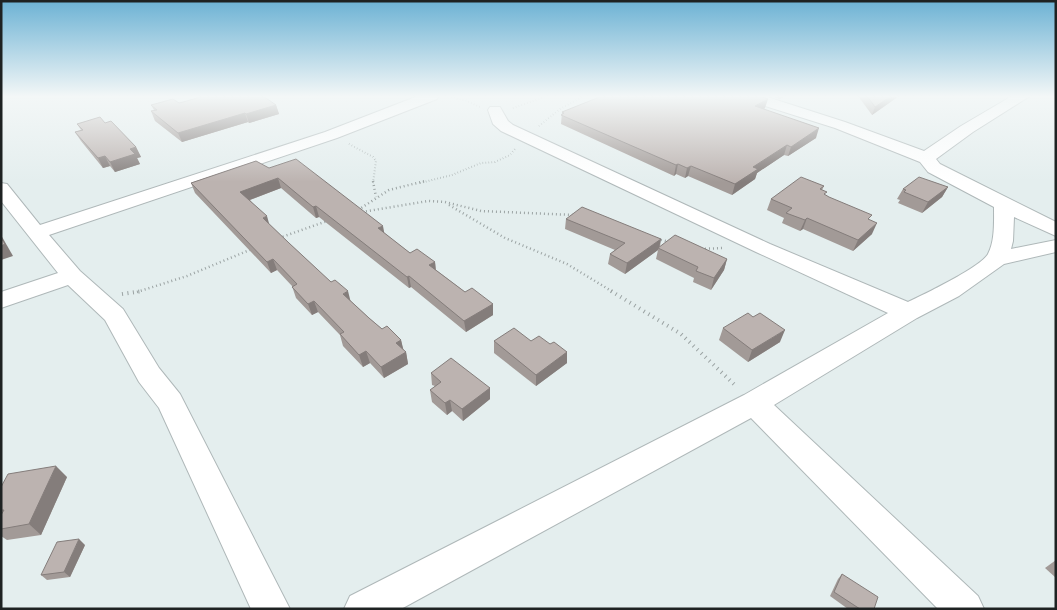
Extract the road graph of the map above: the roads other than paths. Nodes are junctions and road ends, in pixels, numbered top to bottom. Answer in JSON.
{"nodes":[{"id":1,"x":358,"y":124,"type":"edge"},
{"id":2,"x":503,"y":124,"type":"edge"},
{"id":3,"x":838,"y":124,"type":"edge"},
{"id":4,"x":975,"y":124,"type":"edge"},
{"id":5,"x":926,"y":158,"type":"junction"},
{"id":6,"x":1,"y":188,"type":"edge"},
{"id":7,"x":1004,"y":205,"type":"junction"},
{"id":8,"x":1056,"y":230,"type":"edge"},
{"id":9,"x":36,"y":233,"type":"junction"},
{"id":10,"x":1056,"y":246,"type":"edge"},
{"id":11,"x":997,"y":259,"type":"junction"},
{"id":12,"x":72,"y":276,"type":"junction"},
{"id":13,"x":1,"y":300,"type":"edge"},
{"id":14,"x":908,"y":312,"type":"junction"},
{"id":15,"x":754,"y":403,"type":"junction"},
{"id":16,"x":271,"y":609,"type":"edge"},
{"id":17,"x":363,"y":609,"type":"edge"},
{"id":18,"x":966,"y":609,"type":"edge"}],
"edges":[{"from":1,"to":9,"type":"street"},
{"from":2,"to":14,"type":"street"},
{"from":3,"to":5,"type":"street"},
{"from":4,"to":5,"type":"street"},
{"from":5,"to":7,"type":"street"},
{"from":6,"to":9,"type":"street"},
{"from":7,"to":8,"type":"street"},
{"from":7,"to":11,"type":"street"},
{"from":9,"to":12,"type":"street"},
{"from":10,"to":11,"type":"street"},
{"from":11,"to":14,"type":"street"},
{"from":12,"to":13,"type":"street"},
{"from":12,"to":16,"type":"street"},
{"from":14,"to":15,"type":"street"},
{"from":15,"to":17,"type":"street"},
{"from":15,"to":18,"type":"street"}]}
